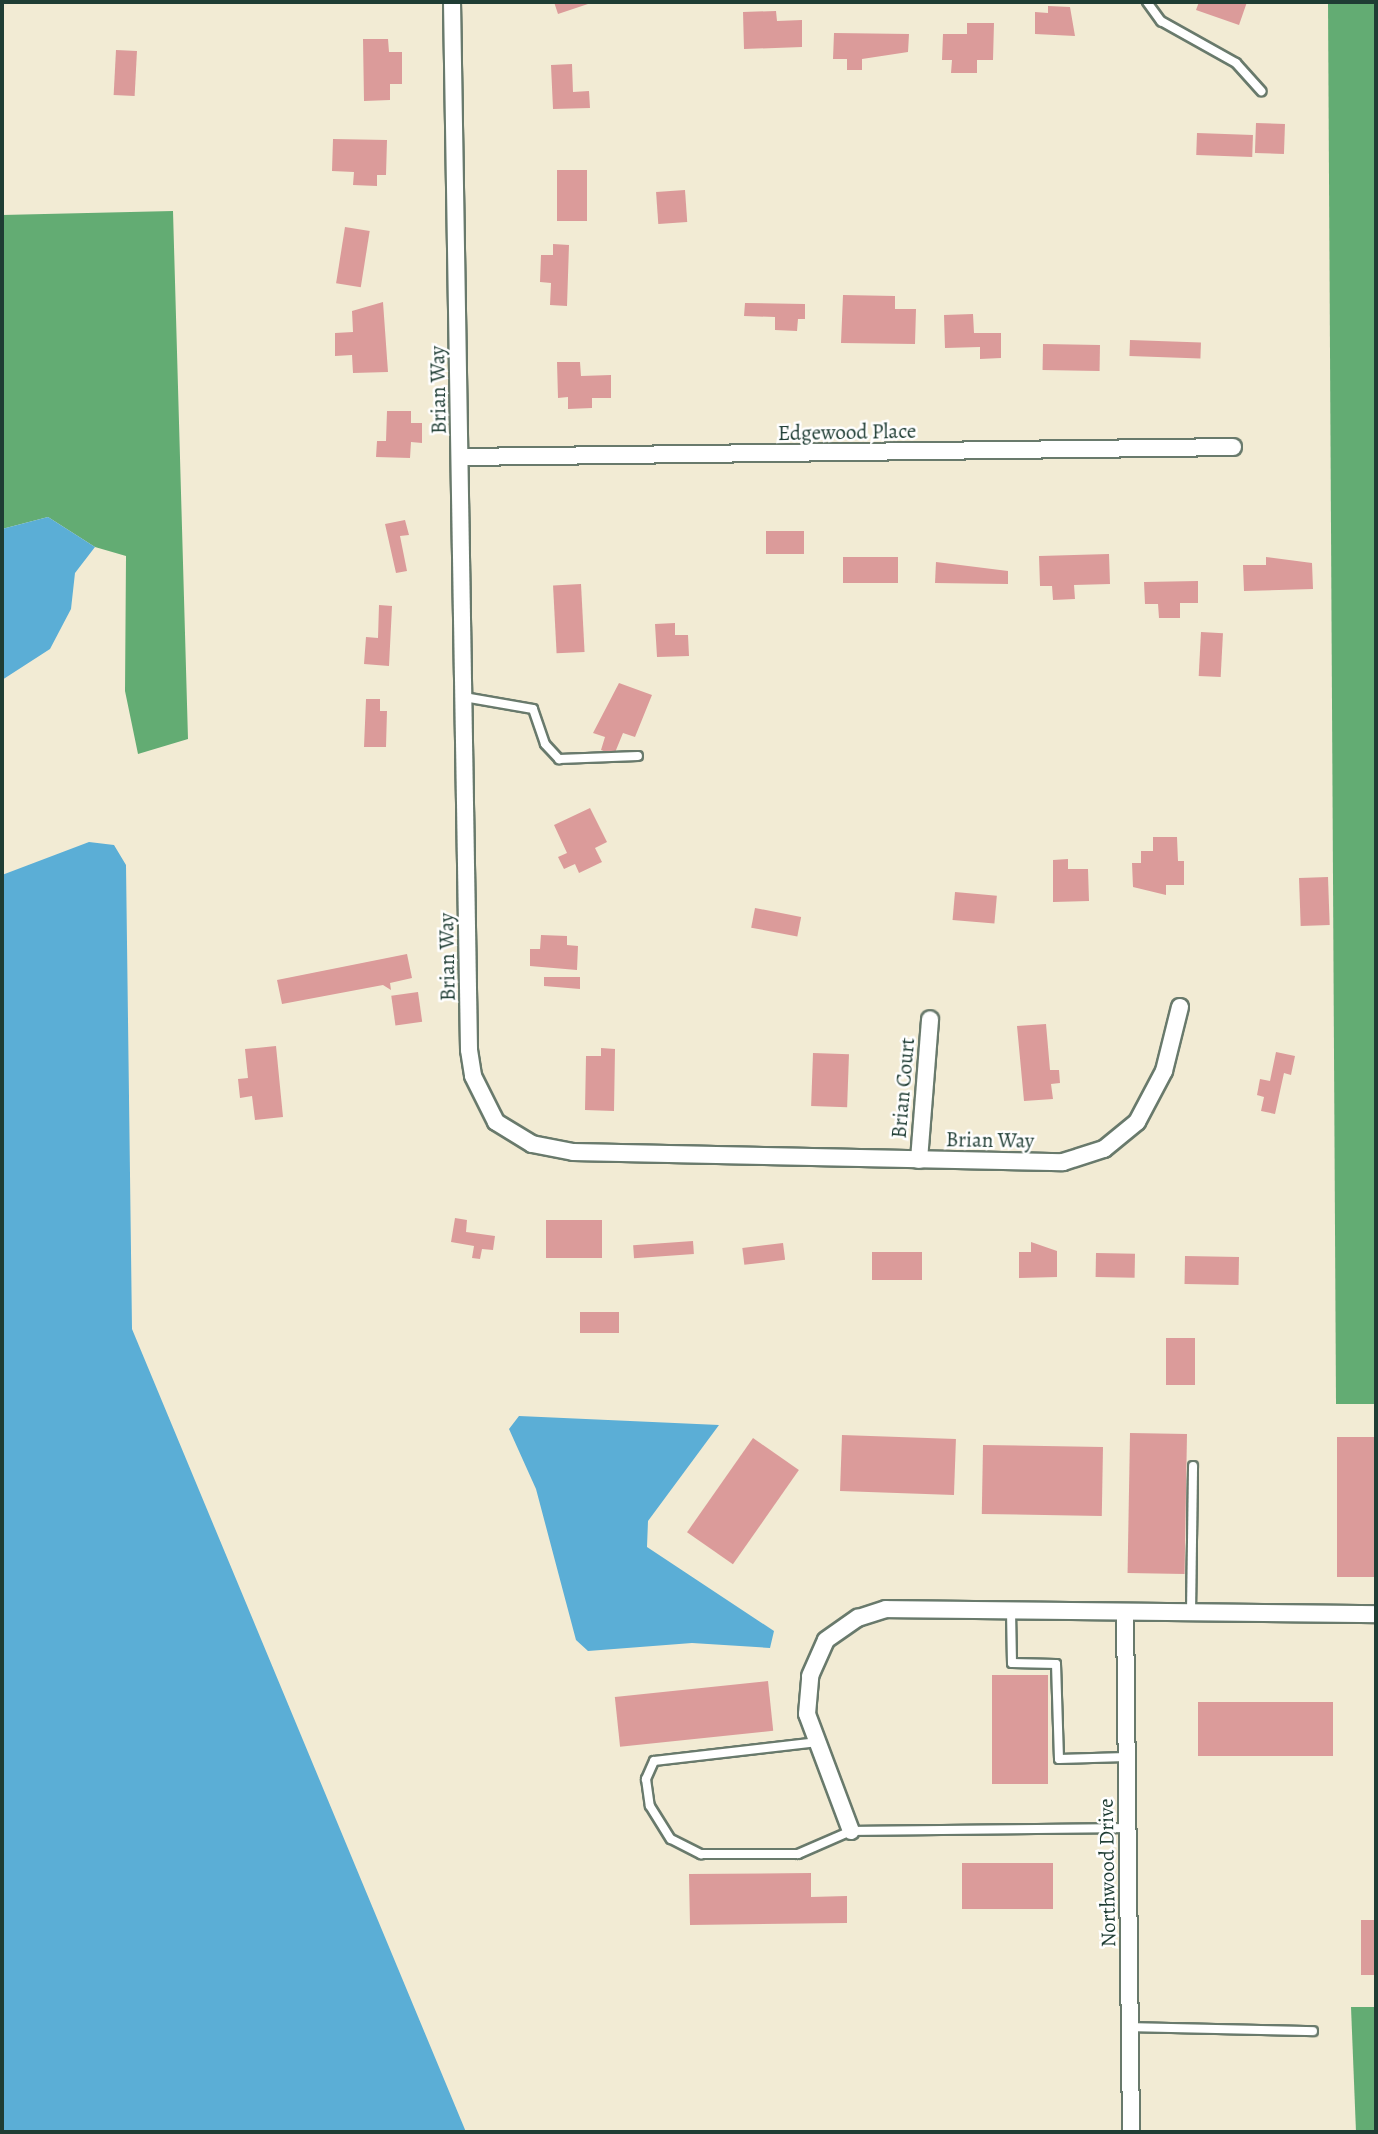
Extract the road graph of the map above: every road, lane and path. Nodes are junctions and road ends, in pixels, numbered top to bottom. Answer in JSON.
{"nodes":[{"id":1,"x":452,"y":2,"type":"edge"},
{"id":2,"x":1147,"y":2,"type":"edge"},
{"id":3,"x":1261,"y":91,"type":"dead end"},
{"id":4,"x":1233,"y":447,"type":"dead end"},
{"id":5,"x":461,"y":457,"type":"junction"},
{"id":6,"x":464,"y":697,"type":"junction"},
{"id":7,"x":638,"y":756,"type":"dead end"},
{"id":8,"x":1180,"y":1007,"type":"dead end"},
{"id":9,"x":930,"y":1019,"type":"dead end"},
{"id":10,"x":919,"y":1160,"type":"junction"},
{"id":11,"x":1193,"y":1466,"type":"dead end"},
{"id":12,"x":1011,"y":1611,"type":"junction"},
{"id":13,"x":1125,"y":1612,"type":"junction"},
{"id":14,"x":1191,"y":1613,"type":"junction"},
{"id":15,"x":1376,"y":1614,"type":"edge"},
{"id":16,"x":818,"y":1742,"type":"junction"},
{"id":17,"x":1126,"y":1756,"type":"junction"},
{"id":18,"x":1127,"y":1828,"type":"junction"},
{"id":19,"x":851,"y":1831,"type":"junction"},
{"id":20,"x":1130,"y":2026,"type":"junction"},
{"id":21,"x":1313,"y":2031,"type":"dead end"},
{"id":22,"x":1131,"y":2132,"type":"edge"}],
"edges":[{"from":1,"to":5,"type":"street","name":"Brian Way"},
{"from":2,"to":3,"type":"lane"},
{"from":4,"to":5,"type":"street","name":"Edgewood Place"},
{"from":5,"to":6,"type":"street","name":"Brian Way"},
{"from":6,"to":7,"type":"lane"},
{"from":6,"to":10,"type":"street","name":"Brian Way"},
{"from":8,"to":10,"type":"street","name":"Brian Way"},
{"from":9,"to":10,"type":"street","name":"Brian Court"},
{"from":11,"to":14,"type":"lane"},
{"from":12,"to":13,"type":"street"},
{"from":12,"to":16,"type":"street"},
{"from":12,"to":17,"type":"lane"},
{"from":13,"to":14,"type":"street"},
{"from":13,"to":17,"type":"street","name":"Northwood Drive"},
{"from":14,"to":15,"type":"street"},
{"from":16,"to":19,"type":"street"},
{"from":16,"to":19,"type":"lane"},
{"from":17,"to":18,"type":"street","name":"Northwood Drive"},
{"from":18,"to":19,"type":"lane"},
{"from":18,"to":20,"type":"street","name":"Northwood Drive"},
{"from":20,"to":21,"type":"lane"},
{"from":20,"to":22,"type":"street","name":"Northwood Drive"}]}
